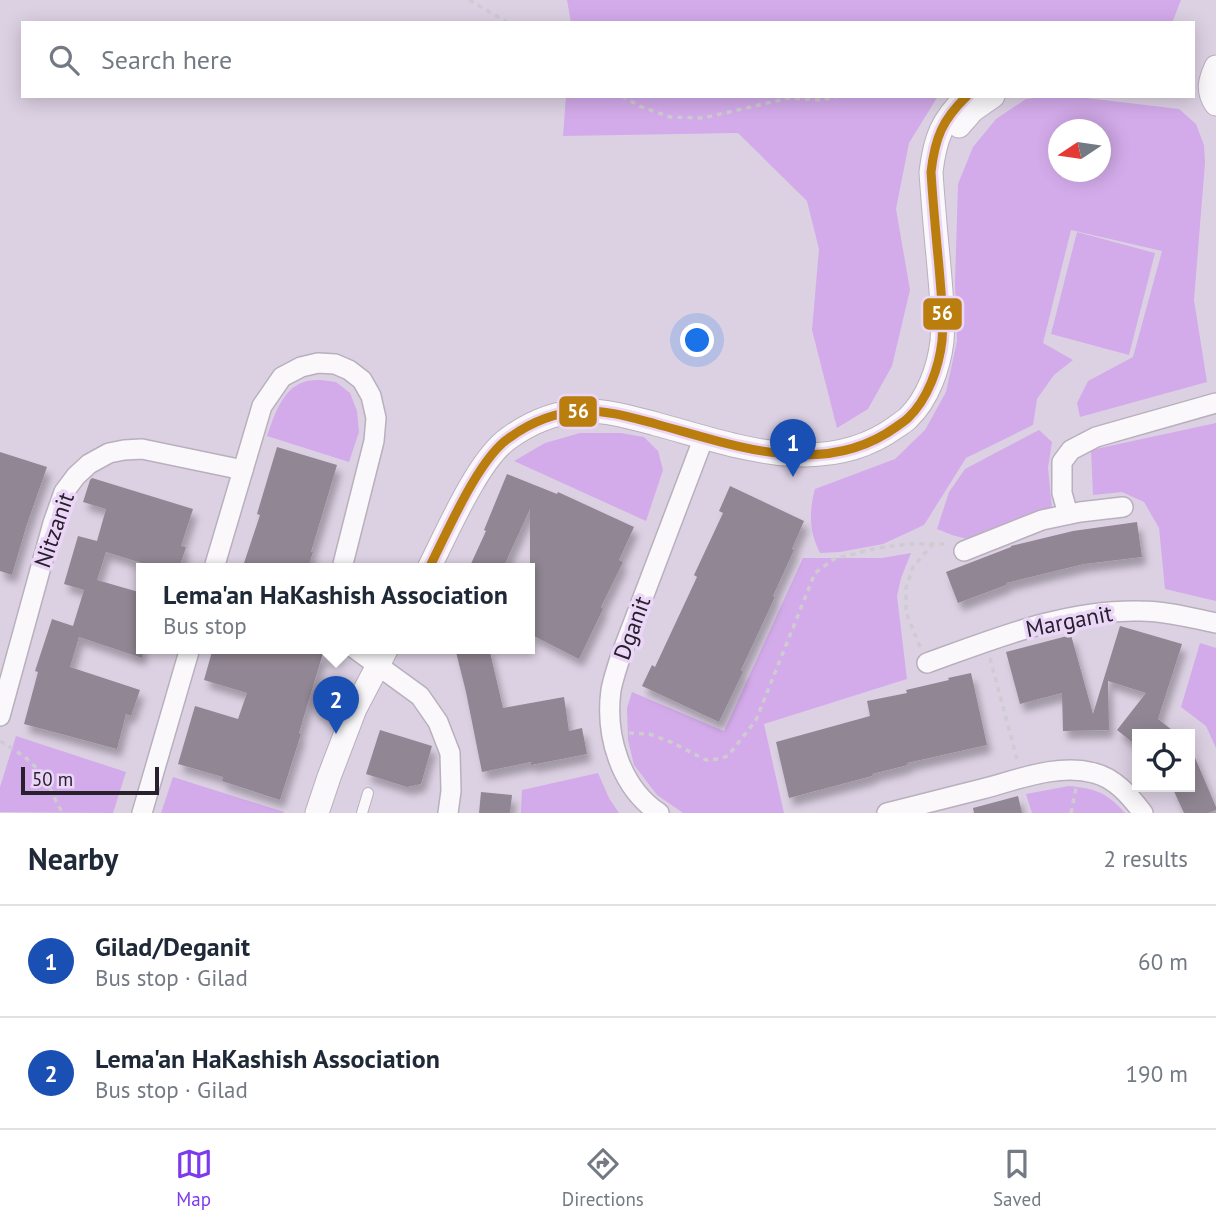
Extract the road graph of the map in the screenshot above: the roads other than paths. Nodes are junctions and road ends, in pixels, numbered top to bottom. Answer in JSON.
{"nodes":[{"id":1,"x":1216,"y":67,"type":"edge"},
{"id":2,"x":1195,"y":69,"type":"edge"},
{"id":3,"x":965,"y":98,"type":"edge"},
{"id":4,"x":990,"y":98,"type":"edge"},
{"id":5,"x":1208,"y":99,"type":"edge"},
{"id":6,"x":934,"y":219,"type":"junction"},
{"id":7,"x":1216,"y":403,"type":"edge"},
{"id":8,"x":704,"y":437,"type":"junction"},
{"id":9,"x":243,"y":470,"type":"junction"},
{"id":10,"x":1123,"y":507,"type":"dead end"},
{"id":11,"x":1068,"y":514,"type":"junction"},
{"id":12,"x":964,"y":551,"type":"road end"},
{"id":13,"x":215,"y":563,"type":"edge"},
{"id":14,"x":343,"y":563,"type":"edge"},
{"id":15,"x":432,"y":563,"type":"edge"},
{"id":16,"x":1216,"y":623,"type":"edge"},
{"id":17,"x":188,"y":654,"type":"edge"},
{"id":18,"x":382,"y":657,"type":"edge"},
{"id":19,"x":927,"y":663,"type":"road end"},
{"id":20,"x":0,"y":716,"type":"edge"},
{"id":21,"x":368,"y":793,"type":"dead end"},
{"id":22,"x":142,"y":813,"type":"edge"},
{"id":23,"x":317,"y":813,"type":"edge"},
{"id":24,"x":362,"y":813,"type":"edge"},
{"id":25,"x":448,"y":813,"type":"edge"},
{"id":26,"x":659,"y":813,"type":"edge"},
{"id":27,"x":887,"y":813,"type":"edge"},
{"id":28,"x":1143,"y":813,"type":"edge"}],
"edges":[{"from":1,"to":2,"type":"street"},
{"from":1,"to":5,"type":"street"},
{"from":3,"to":6,"type":"street"},
{"from":4,"to":6,"type":"street"},
{"from":6,"to":8,"type":"street"},
{"from":7,"to":11,"type":"street"},
{"from":8,"to":15,"type":"street"},
{"from":8,"to":26,"type":"street","name":"Dganit"},
{"from":9,"to":13,"type":"street"},
{"from":9,"to":14,"type":"street"},
{"from":9,"to":20,"type":"street","name":"Nitzanit"},
{"from":10,"to":11,"type":"street"},
{"from":11,"to":12,"type":"street"},
{"from":16,"to":19,"type":"street","name":"Marganit"},
{"from":17,"to":22,"type":"street"},
{"from":18,"to":23,"type":"street"},
{"from":18,"to":25,"type":"street"},
{"from":21,"to":24,"type":"lane"},
{"from":27,"to":28,"type":"street"}]}
